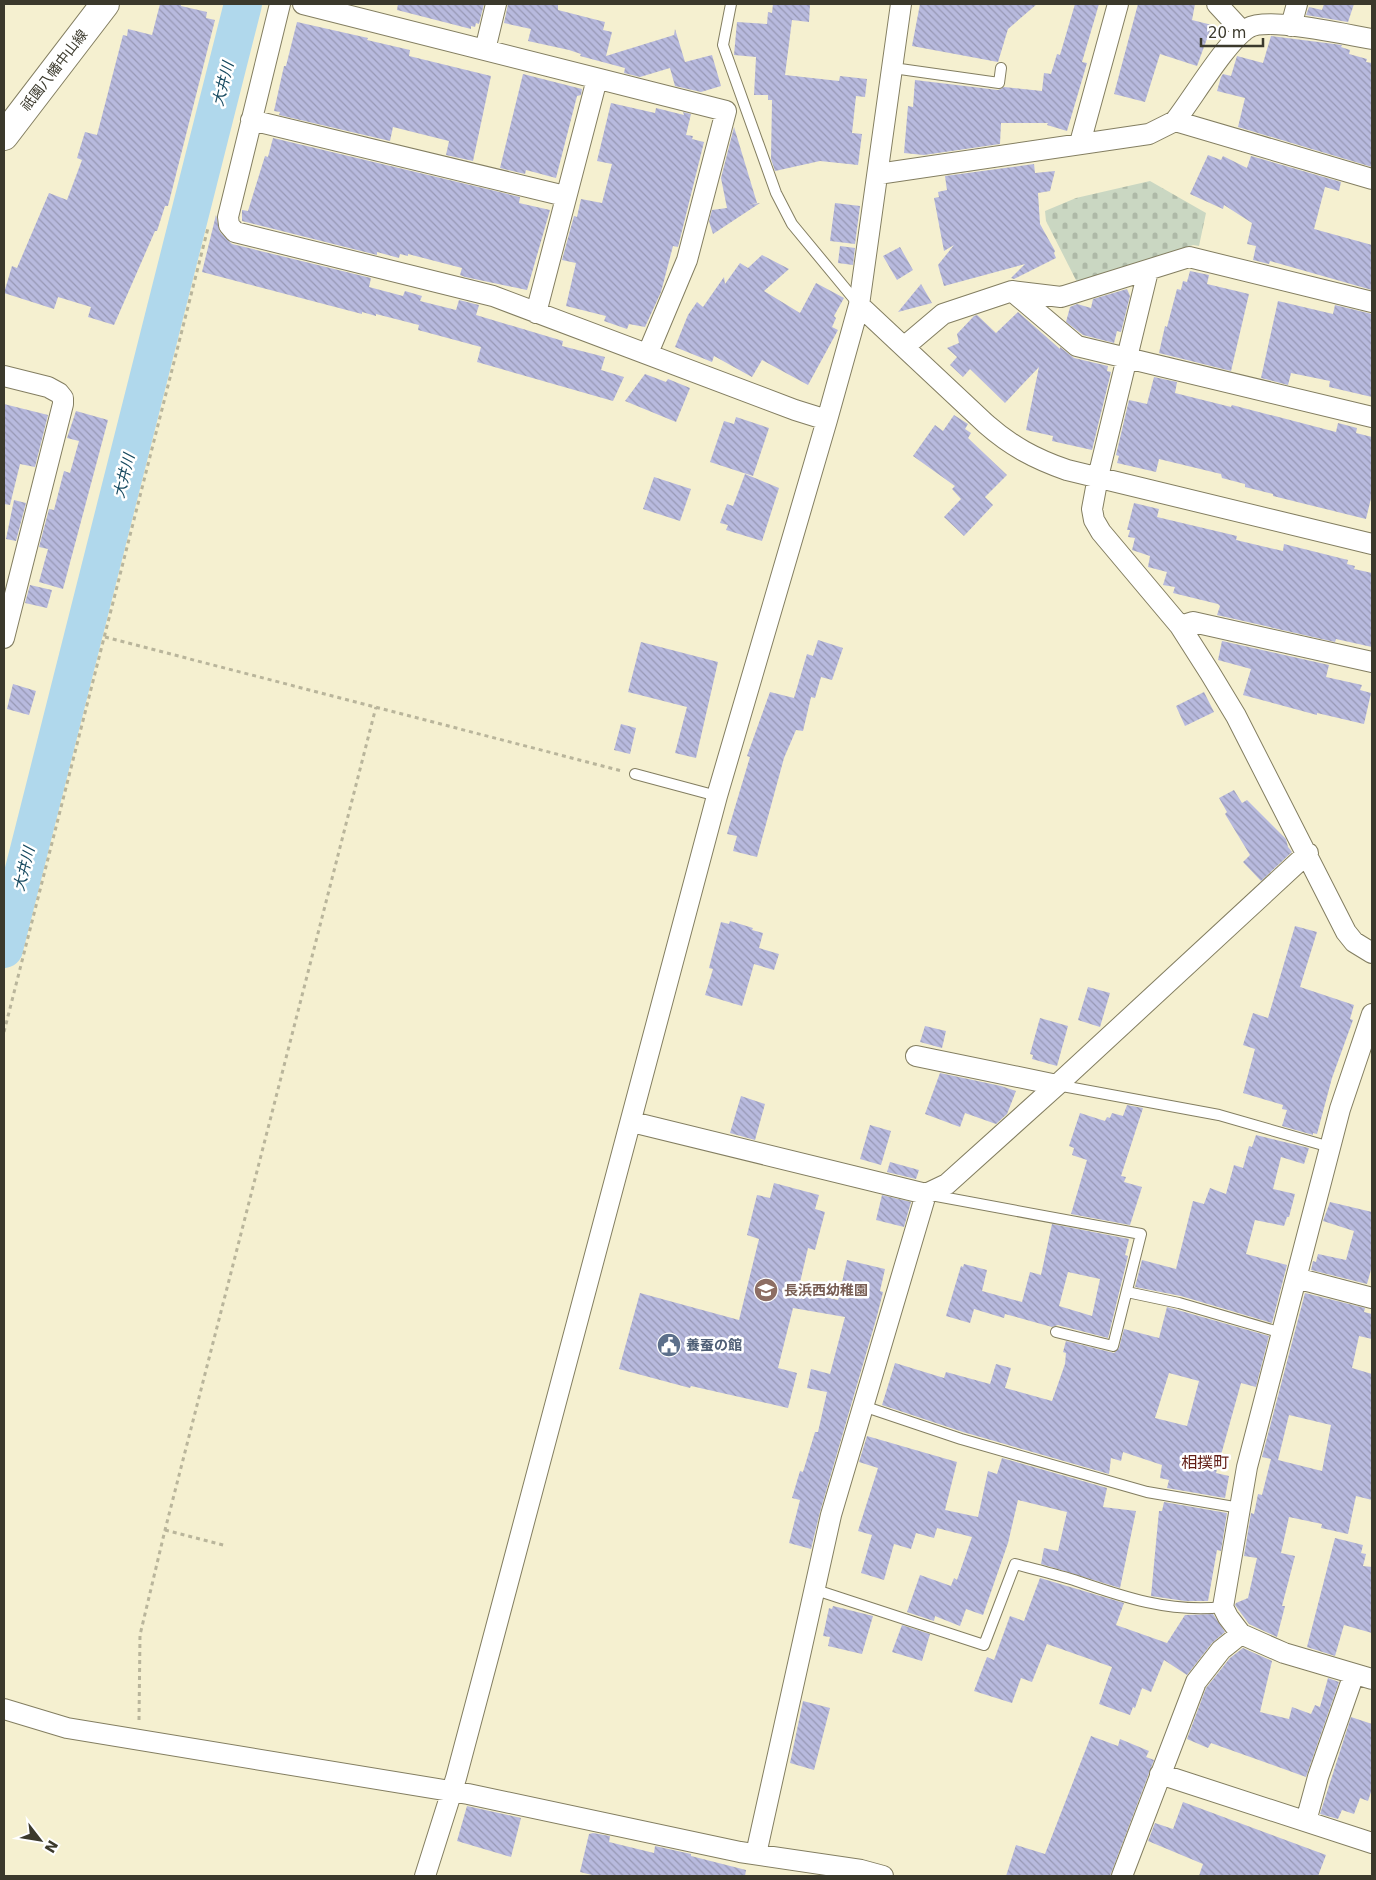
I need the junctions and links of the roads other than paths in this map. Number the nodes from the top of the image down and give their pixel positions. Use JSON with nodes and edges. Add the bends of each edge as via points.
{"nodes":[{"id":1,"x":105,"y":4,"type":"edge"},
{"id":2,"x":280,"y":4,"type":"edge"},
{"id":3,"x":303,"y":4,"type":"edge"},
{"id":4,"x":496,"y":4,"type":"edge"},
{"id":5,"x":730,"y":4,"type":"edge"},
{"id":6,"x":901,"y":4,"type":"edge"},
{"id":7,"x":1118,"y":4,"type":"edge"},
{"id":8,"x":1217,"y":4,"type":"edge"},
{"id":9,"x":1297,"y":4,"type":"edge"},
{"id":10,"x":1291,"y":26,"type":"junction"},
{"id":11,"x":1243,"y":32,"type":"junction"},
{"id":12,"x":1372,"y":39,"type":"edge"},
{"id":13,"x":485,"y":50,"type":"junction"},
{"id":14,"x":892,"y":68,"type":"junction"},
{"id":15,"x":1002,"y":68,"type":"dead end"},
{"id":16,"x":597,"y":79,"type":"junction"},
{"id":17,"x":735,"y":107,"type":"junction"},
{"id":18,"x":251,"y":120,"type":"junction"},
{"id":19,"x":1175,"y":121,"type":"junction"},
{"id":20,"x":4,"y":136,"type":"edge"},
{"id":21,"x":1080,"y":143,"type":"junction"},
{"id":22,"x":878,"y":174,"type":"junction"},
{"id":23,"x":1372,"y":179,"type":"edge"},
{"id":24,"x":565,"y":196,"type":"junction"},
{"id":25,"x":1148,"y":271,"type":"junction"},
{"id":26,"x":1012,"y":292,"type":"junction"},
{"id":27,"x":1372,"y":302,"type":"edge"},
{"id":28,"x":858,"y":305,"type":"junction"},
{"id":29,"x":536,"y":312,"type":"junction"},
{"id":30,"x":904,"y":347,"type":"junction"},
{"id":31,"x":648,"y":353,"type":"junction"},
{"id":32,"x":1127,"y":358,"type":"junction"},
{"id":33,"x":4,"y":376,"type":"edge"},
{"id":34,"x":1372,"y":417,"type":"edge"},
{"id":35,"x":827,"y":420,"type":"junction"},
{"id":36,"x":1098,"y":477,"type":"junction"},
{"id":37,"x":1372,"y":544,"type":"edge"},
{"id":38,"x":1180,"y":626,"type":"junction"},
{"id":39,"x":4,"y":638,"type":"edge"},
{"id":40,"x":1372,"y":662,"type":"edge"},
{"id":41,"x":635,"y":774,"type":"road end"},
{"id":42,"x":717,"y":796,"type":"junction"},
{"id":43,"x":1308,"y":853,"type":"junction"},
{"id":44,"x":1372,"y":953,"type":"edge"},
{"id":45,"x":1372,"y":1014,"type":"edge"},
{"id":46,"x":916,"y":1056,"type":"dead end"},
{"id":47,"x":1058,"y":1085,"type":"junction"},
{"id":48,"x":632,"y":1122,"type":"junction"},
{"id":49,"x":1330,"y":1147,"type":"junction"},
{"id":50,"x":926,"y":1194,"type":"junction"},
{"id":51,"x":1296,"y":1278,"type":"junction"},
{"id":52,"x":1127,"y":1292,"type":"junction"},
{"id":53,"x":1372,"y":1298,"type":"edge"},
{"id":54,"x":1056,"y":1332,"type":"dead end"},
{"id":55,"x":1282,"y":1333,"type":"junction"},
{"id":56,"x":863,"y":1406,"type":"junction"},
{"id":57,"x":1240,"y":1508,"type":"junction"},
{"id":58,"x":813,"y":1589,"type":"junction"},
{"id":59,"x":1223,"y":1607,"type":"junction"},
{"id":60,"x":1241,"y":1634,"type":"junction"},
{"id":61,"x":1363,"y":1676,"type":"edge"},
{"id":62,"x":4,"y":1710,"type":"edge"},
{"id":63,"x":1160,"y":1774,"type":"junction"},
{"id":64,"x":452,"y":1791,"type":"junction"},
{"id":65,"x":1306,"y":1821,"type":"junction"},
{"id":66,"x":1372,"y":1843,"type":"edge"},
{"id":67,"x":756,"y":1854,"type":"junction"},
{"id":68,"x":424,"y":1876,"type":"edge"},
{"id":69,"x":883,"y":1876,"type":"edge"},
{"id":70,"x":1122,"y":1876,"type":"edge"}],
"edges":[{"from":1,"to":20,"type":"main road","name":"祇園八幡中山線"},
{"from":2,"to":18,"type":"street"},
{"from":3,"to":13,"type":"street"},
{"from":4,"to":13,"type":"street"},
{"from":5,"to":17,"type":"lane","via":[[723,45]]},
{"from":6,"to":14,"type":"street"},
{"from":7,"to":21,"type":"street"},
{"from":8,"to":11,"type":"street"},
{"from":9,"to":10,"type":"street"},
{"from":10,"to":11,"type":"street","via":[[1260,24]]},
{"from":10,"to":12,"type":"street"},
{"from":11,"to":19,"type":"street"},
{"from":13,"to":16,"type":"street"},
{"from":14,"to":15,"type":"lane","via":[[1000,83]]},
{"from":14,"to":22,"type":"street"},
{"from":16,"to":17,"type":"street"},
{"from":16,"to":24,"type":"street"},
{"from":17,"to":28,"type":"lane","via":[[792,224]]},
{"from":17,"to":31,"type":"street","via":[[687,260]]},
{"from":18,"to":24,"type":"street"},
{"from":18,"to":29,"type":"street","via":[[228,217],[235,232],[493,296]]},
{"from":19,"to":21,"type":"street","via":[[1149,134]]},
{"from":19,"to":23,"type":"street"},
{"from":21,"to":22,"type":"street"},
{"from":22,"to":28,"type":"street"},
{"from":24,"to":29,"type":"street"},
{"from":25,"to":26,"type":"street","via":[[1061,297]]},
{"from":25,"to":27,"type":"street","via":[[1189,257]]},
{"from":25,"to":32,"type":"street"},
{"from":26,"to":30,"type":"street","via":[[943,314]]},
{"from":26,"to":32,"type":"street","via":[[1078,346]]},
{"from":28,"to":30,"type":"street"},
{"from":28,"to":35,"type":"street"},
{"from":29,"to":31,"type":"street"},
{"from":30,"to":36,"type":"street","via":[[1008,443],[1041,461]]},
{"from":31,"to":35,"type":"street"},
{"from":32,"to":34,"type":"street"},
{"from":32,"to":36,"type":"street"},
{"from":33,"to":39,"type":"street","via":[[54,389],[63,398]]},
{"from":35,"to":42,"type":"street"},
{"from":36,"to":37,"type":"street"},
{"from":36,"to":38,"type":"street","via":[[1092,509],[1098,526]]},
{"from":38,"to":40,"type":"street","via":[[1193,622]]},
{"from":38,"to":43,"type":"street","via":[[1236,716]]},
{"from":41,"to":42,"type":"lane"},
{"from":42,"to":48,"type":"street"},
{"from":43,"to":44,"type":"street","via":[[1346,932],[1354,942]]},
{"from":43,"to":47,"type":"street"},
{"from":45,"to":49,"type":"street"},
{"from":46,"to":47,"type":"street"},
{"from":47,"to":49,"type":"lane","via":[[1219,1115]]},
{"from":47,"to":50,"type":"street","via":[[947,1184]]},
{"from":48,"to":50,"type":"street"},
{"from":48,"to":64,"type":"street"},
{"from":49,"to":51,"type":"street"},
{"from":50,"to":52,"type":"lane","via":[[1141,1234]]},
{"from":50,"to":56,"type":"street"},
{"from":51,"to":53,"type":"street"},
{"from":51,"to":55,"type":"street"},
{"from":52,"to":54,"type":"lane","via":[[1113,1346]]},
{"from":52,"to":55,"type":"lane","via":[[1179,1303]]},
{"from":55,"to":57,"type":"street"},
{"from":56,"to":57,"type":"lane","via":[[1147,1492]]},
{"from":56,"to":58,"type":"street"},
{"from":57,"to":59,"type":"street"},
{"from":58,"to":59,"type":"lane","via":[[984,1645],[1015,1564],[1126,1599],[1161,1605]]},
{"from":58,"to":67,"type":"street"},
{"from":59,"to":60,"type":"street"},
{"from":60,"to":61,"type":"street","via":[[1284,1653]]},
{"from":60,"to":63,"type":"street","via":[[1221,1650],[1196,1682]]},
{"from":61,"to":65,"type":"street","via":[[1318,1777]]},
{"from":62,"to":64,"type":"street","via":[[67,1728]]},
{"from":63,"to":65,"type":"street"},
{"from":63,"to":70,"type":"street"},
{"from":64,"to":67,"type":"street"},
{"from":64,"to":68,"type":"street"},
{"from":65,"to":66,"type":"street"},
{"from":67,"to":69,"type":"street"}]}
